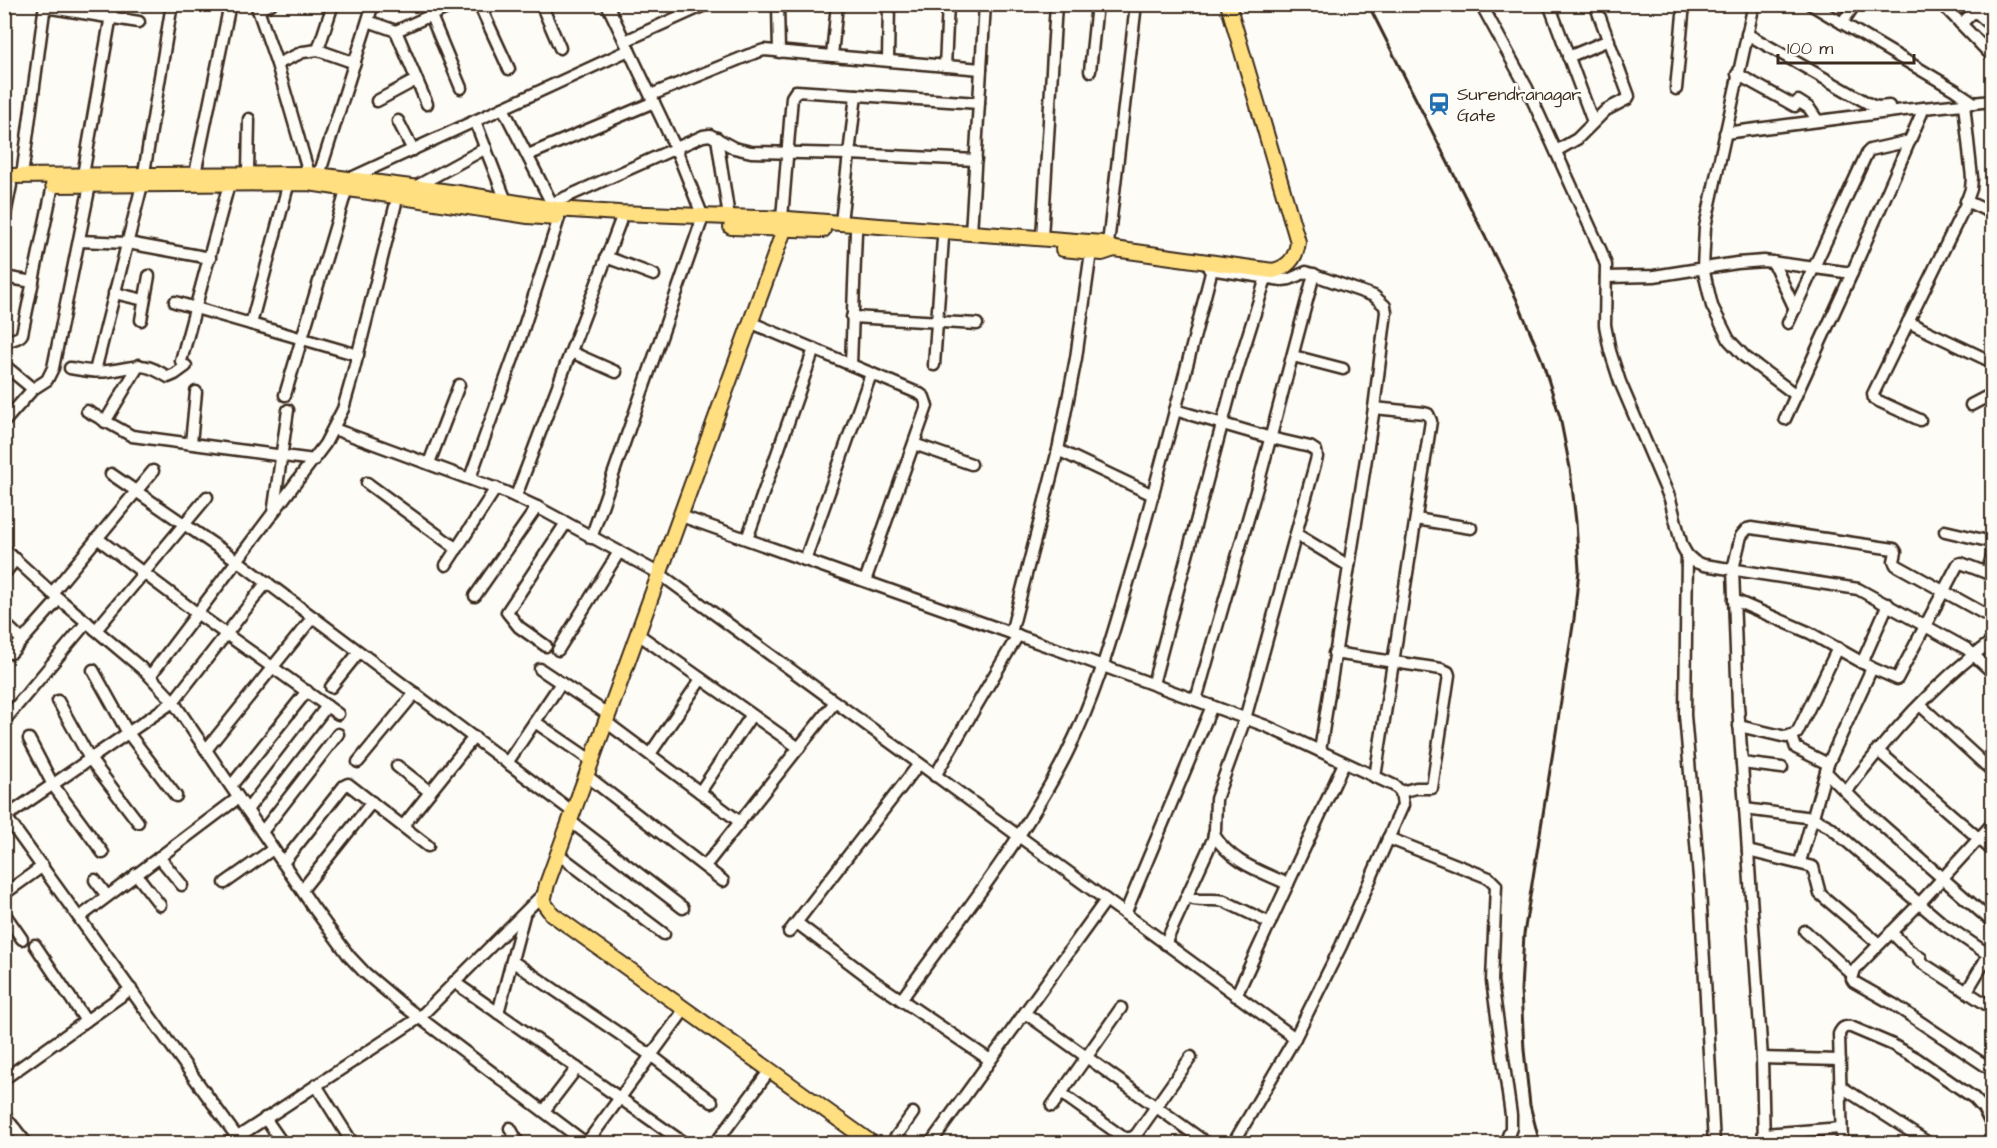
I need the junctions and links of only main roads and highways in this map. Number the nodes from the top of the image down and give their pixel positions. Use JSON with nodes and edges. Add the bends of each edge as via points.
{"nodes":[{"id":1,"x":1228,"y":4,"type":"edge"},
{"id":2,"x":312,"y":177,"type":"junction"},
{"id":3,"x":88,"y":179,"type":"junction"},
{"id":4,"x":142,"y":180,"type":"junction"},
{"id":5,"x":10,"y":181,"type":"edge"},
{"id":6,"x":349,"y":183,"type":"junction"},
{"id":7,"x":702,"y":221,"type":"junction"},
{"id":8,"x":785,"y":222,"type":"junction"},
{"id":9,"x":1110,"y":248,"type":"junction"},
{"id":10,"x":873,"y":1143,"type":"edge"}],
"edges":[{"from":1,"to":9,"type":"main road","via":[[1298,242],[1296,254],[1291,263],[1269,274]]},
{"from":2,"to":4,"type":"main road","via":[[248,173]]},
{"from":2,"to":4,"type":"main road","via":[[289,182],[229,184]]},
{"from":2,"to":6,"type":"main road"},
{"from":3,"to":4,"type":"main road"},
{"from":3,"to":5,"type":"main road"},
{"from":3,"to":5,"type":"main road","via":[[53,185]]},
{"from":6,"to":7,"type":"main road","via":[[415,187],[548,206]]},
{"from":6,"to":7,"type":"main road","via":[[528,216],[620,222]]},
{"from":7,"to":8,"type":"main road"},
{"from":7,"to":8,"type":"main road","via":[[729,217]]},
{"from":8,"to":9,"type":"main road","via":[[841,222],[971,232]]},
{"from":8,"to":9,"type":"main road","via":[[856,232],[1091,252]]},
{"from":8,"to":10,"type":"main road","via":[[543,902],[552,914]]}]}
